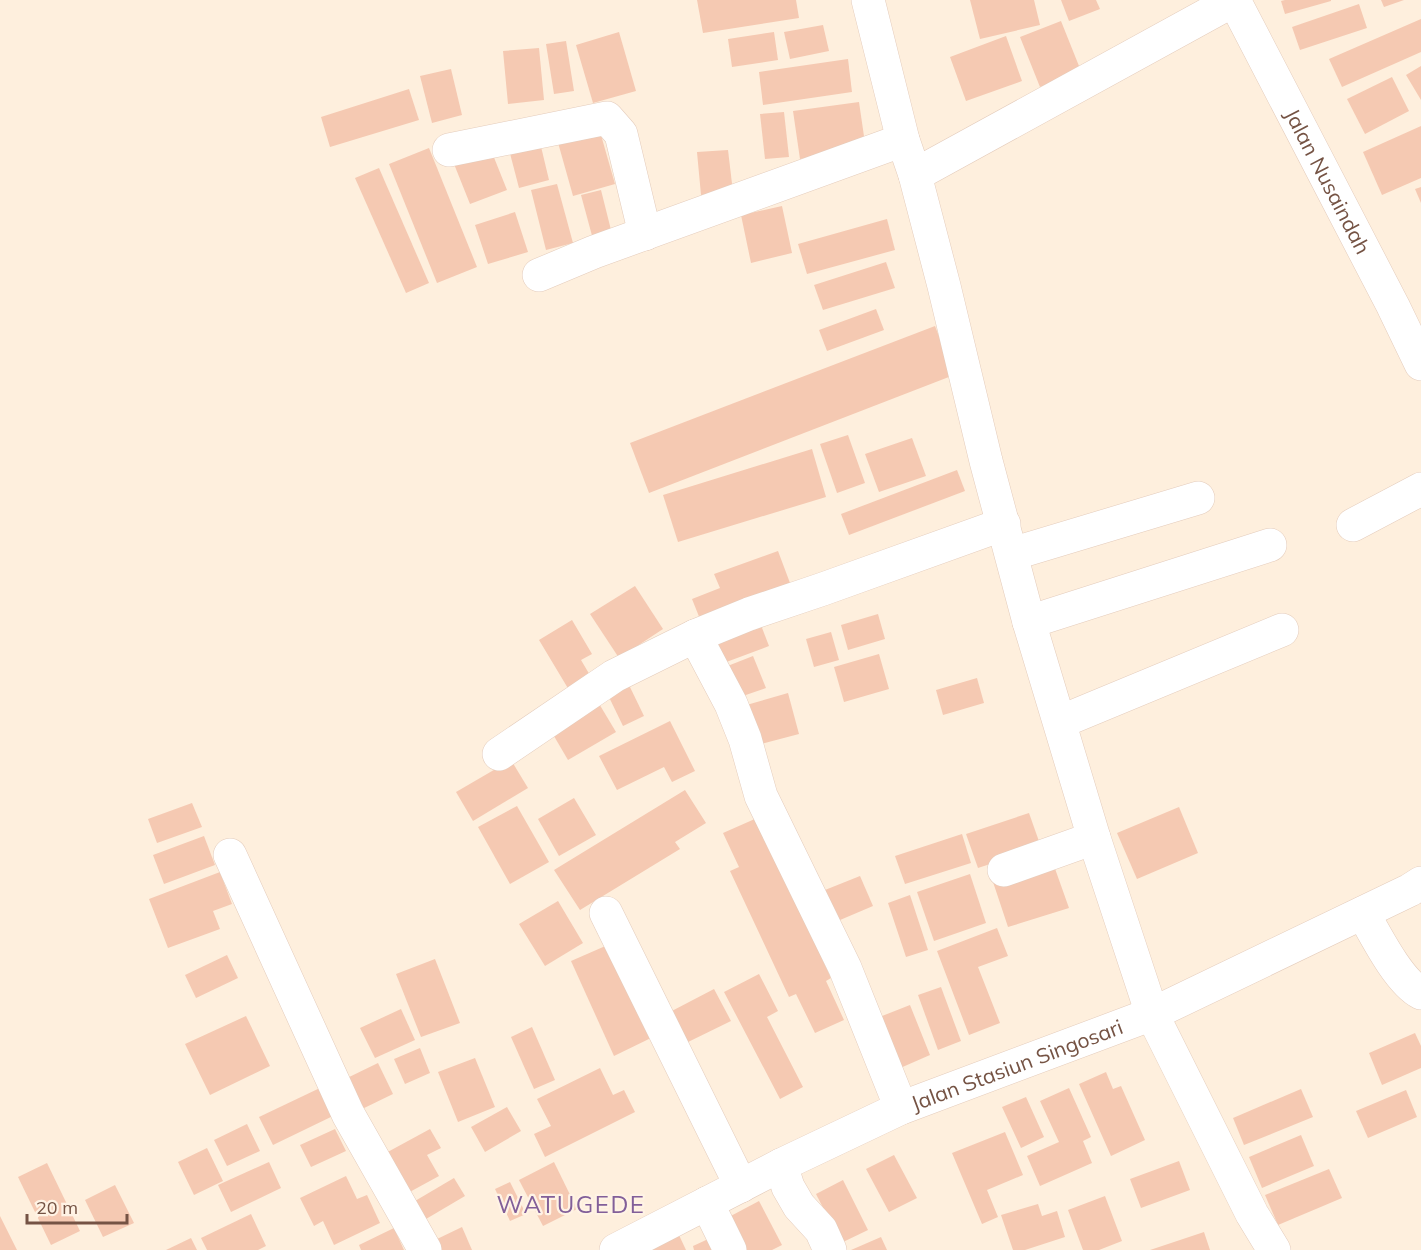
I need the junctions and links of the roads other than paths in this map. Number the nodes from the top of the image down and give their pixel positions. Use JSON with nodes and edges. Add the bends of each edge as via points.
{"nodes":[{"id":1,"x":868,"y":0,"type":"edge"},
{"id":2,"x":1234,"y":0,"type":"edge"},
{"id":3,"x":903,"y":140,"type":"junction"},
{"id":4,"x":449,"y":150,"type":"dead end"},
{"id":5,"x":915,"y":175,"type":"junction"},
{"id":6,"x":645,"y":234,"type":"junction"},
{"id":7,"x":539,"y":275,"type":"dead end"},
{"id":8,"x":1421,"y":364,"type":"edge"},
{"id":9,"x":1421,"y":489,"type":"edge"},
{"id":10,"x":1198,"y":498,"type":"dead end"},
{"id":11,"x":1353,"y":525,"type":"dead end"},
{"id":12,"x":1008,"y":538,"type":"junction"},
{"id":13,"x":1270,"y":545,"type":"dead end"},
{"id":14,"x":1029,"y":622,"type":"junction"},
{"id":15,"x":1282,"y":630,"type":"dead end"},
{"id":16,"x":695,"y":636,"type":"junction"},
{"id":17,"x":1060,"y":722,"type":"junction"},
{"id":18,"x":499,"y":754,"type":"dead end"},
{"id":19,"x":1094,"y":838,"type":"junction"},
{"id":20,"x":230,"y":855,"type":"dead end"},
{"id":21,"x":1004,"y":870,"type":"dead end"},
{"id":22,"x":1421,"y":883,"type":"edge"},
{"id":23,"x":606,"y":913,"type":"dead end"},
{"id":24,"x":1363,"y":913,"type":"junction"},
{"id":25,"x":1421,"y":993,"type":"edge"},
{"id":26,"x":1152,"y":1014,"type":"junction"},
{"id":27,"x":901,"y":1108,"type":"junction"},
{"id":28,"x":781,"y":1165,"type":"junction"},
{"id":29,"x":741,"y":1186,"type":"junction"},
{"id":30,"x":707,"y":1203,"type":"junction"},
{"id":31,"x":425,"y":1250,"type":"edge"},
{"id":32,"x":616,"y":1250,"type":"edge"},
{"id":33,"x":730,"y":1250,"type":"edge"},
{"id":34,"x":830,"y":1250,"type":"edge"},
{"id":35,"x":1274,"y":1250,"type":"edge"}],
"edges":[{"from":1,"to":3,"type":"street"},
{"from":2,"to":5,"type":"street"},
{"from":2,"to":8,"type":"street","name":"Jalan Nusaindah"},
{"from":3,"to":5,"type":"street"},
{"from":3,"to":6,"type":"street"},
{"from":4,"to":6,"type":"street","via":[[608,118],[621,134]]},
{"from":5,"to":12,"type":"street"},
{"from":6,"to":7,"type":"street"},
{"from":9,"to":11,"type":"street"},
{"from":10,"to":12,"type":"street"},
{"from":12,"to":14,"type":"street"},
{"from":12,"to":16,"type":"street","via":[[823,590]]},
{"from":13,"to":14,"type":"street"},
{"from":14,"to":17,"type":"street"},
{"from":15,"to":17,"type":"street"},
{"from":16,"to":18,"type":"street","via":[[614,676]]},
{"from":16,"to":27,"type":"street","via":[[731,704],[761,796],[844,968]]},
{"from":17,"to":19,"type":"street"},
{"from":19,"to":21,"type":"street"},
{"from":19,"to":26,"type":"street"},
{"from":20,"to":31,"type":"street","via":[[348,1114]]},
{"from":22,"to":24,"type":"street","name":"Jalan Stasiun Singosari"},
{"from":23,"to":29,"type":"street"},
{"from":24,"to":25,"type":"street","via":[[1411,988]]},
{"from":24,"to":26,"type":"street","name":"Jalan Stasiun Singosari"},
{"from":26,"to":27,"type":"street","name":"Jalan Stasiun Singosari"},
{"from":26,"to":35,"type":"street","via":[[1252,1214]]},
{"from":27,"to":28,"type":"street","name":"Jalan Stasiun Singosari"},
{"from":28,"to":29,"type":"street","name":"Jalan Stasiun Singosari"},
{"from":28,"to":34,"type":"street","via":[[788,1187],[821,1230]]},
{"from":29,"to":30,"type":"street","name":"Jalan Stasiun Singosari"},
{"from":30,"to":32,"type":"street","name":"Jalan Stasiun Singosari"},
{"from":30,"to":33,"type":"street"}]}
